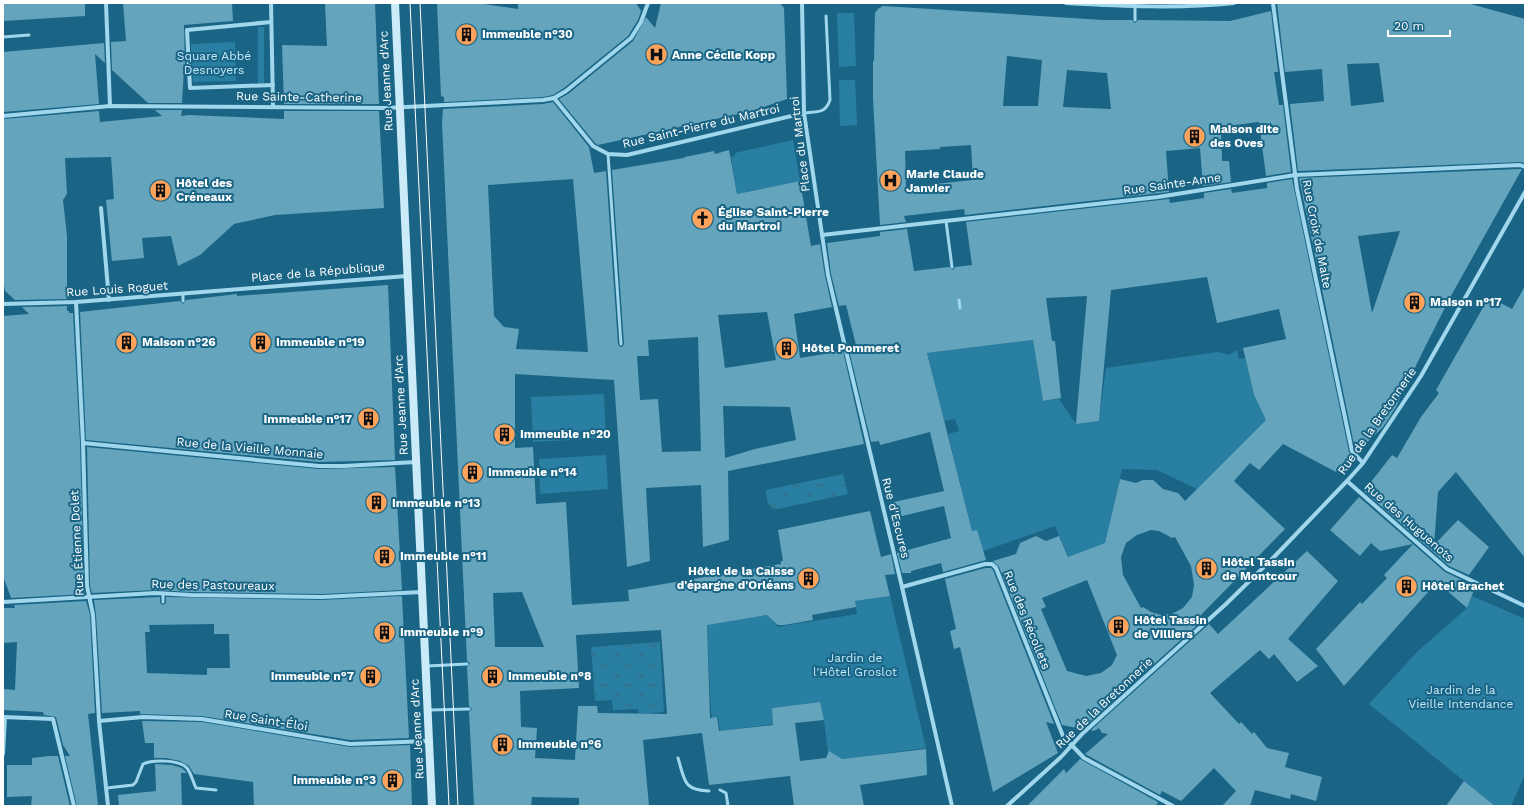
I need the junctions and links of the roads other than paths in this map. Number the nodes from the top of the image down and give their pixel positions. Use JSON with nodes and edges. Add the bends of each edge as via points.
{"nodes":[{"id":1,"x":106,"y":3,"type":"edge"},
{"id":2,"x":271,"y":3,"type":"edge"},
{"id":3,"x":395,"y":3,"type":"edge"},
{"id":4,"x":648,"y":3,"type":"edge"},
{"id":5,"x":802,"y":3,"type":"edge"},
{"id":6,"x":1066,"y":3,"type":"edge"},
{"id":7,"x":1234,"y":3,"type":"edge"},
{"id":8,"x":1273,"y":3,"type":"edge"},
{"id":9,"x":1135,"y":5,"type":"junction"},
{"id":10,"x":826,"y":16,"type":"dead end"},
{"id":11,"x":1135,"y":20,"type":"dead end"},
{"id":12,"x":271,"y":22,"type":"junction"},
{"id":13,"x":30,"y":35,"type":"dead end"},
{"id":14,"x":3,"y":37,"type":"edge"},
{"id":15,"x":273,"y":85,"type":"junction"},
{"id":16,"x":554,"y":98,"type":"junction"},
{"id":17,"x":110,"y":106,"type":"junction"},
{"id":18,"x":273,"y":106,"type":"junction"},
{"id":19,"x":399,"y":108,"type":"junction"},
{"id":20,"x":804,"y":113,"type":"junction"},
{"id":21,"x":3,"y":116,"type":"edge"},
{"id":22,"x":608,"y":154,"type":"junction"},
{"id":23,"x":1525,"y":167,"type":"edge"},
{"id":24,"x":1295,"y":175,"type":"junction"},
{"id":25,"x":1525,"y":192,"type":"edge"},
{"id":26,"x":101,"y":208,"type":"dead end"},
{"id":27,"x":946,"y":221,"type":"junction"},
{"id":28,"x":822,"y":235,"type":"junction"},
{"id":29,"x":952,"y":267,"type":"dead end"},
{"id":30,"x":407,"y":276,"type":"junction"},
{"id":31,"x":231,"y":290,"type":"joint"},
{"id":32,"x":183,"y":294,"type":"junction"},
{"id":33,"x":110,"y":300,"type":"junction"},
{"id":34,"x":183,"y":300,"type":"dead end"},
{"id":35,"x":959,"y":300,"type":"dead end"},
{"id":36,"x":76,"y":302,"type":"junction"},
{"id":37,"x":3,"y":304,"type":"edge"},
{"id":38,"x":960,"y":308,"type":"dead end"},
{"id":39,"x":621,"y":344,"type":"dead end"},
{"id":40,"x":83,"y":443,"type":"junction"},
{"id":41,"x":416,"y":462,"type":"junction"},
{"id":42,"x":1363,"y":463,"type":"junction"},
{"id":43,"x":1347,"y":481,"type":"junction"},
{"id":44,"x":902,"y":587,"type":"junction"},
{"id":45,"x":422,"y":592,"type":"junction"},
{"id":46,"x":163,"y":593,"type":"junction"},
{"id":47,"x":89,"y":596,"type":"junction"},
{"id":48,"x":3,"y":602,"type":"edge"},
{"id":49,"x":163,"y":602,"type":"dead end"},
{"id":50,"x":1525,"y":606,"type":"edge"},
{"id":51,"x":467,"y":664,"type":"dead end"},
{"id":52,"x":426,"y":666,"type":"junction"},
{"id":53,"x":469,"y":709,"type":"dead end"},
{"id":54,"x":428,"y":710,"type":"junction"},
{"id":55,"x":4,"y":717,"type":"edge"},
{"id":56,"x":99,"y":721,"type":"junction"},
{"id":57,"x":429,"y":742,"type":"junction"},
{"id":58,"x":1071,"y":746,"type":"junction"},
{"id":59,"x":3,"y":754,"type":"edge"},
{"id":60,"x":678,"y":758,"type":"dead end"},
{"id":61,"x":107,"y":788,"type":"junction"},
{"id":62,"x":216,"y":790,"type":"dead end"},
{"id":63,"x":720,"y":790,"type":"dead end"},
{"id":64,"x":709,"y":791,"type":"dead end"},
{"id":65,"x":74,"y":806,"type":"edge"},
{"id":66,"x":108,"y":806,"type":"edge"},
{"id":67,"x":432,"y":806,"type":"edge"},
{"id":68,"x":728,"y":806,"type":"edge"},
{"id":69,"x":952,"y":806,"type":"edge"},
{"id":70,"x":1007,"y":806,"type":"edge"},
{"id":71,"x":1173,"y":806,"type":"edge"}],
"edges":[{"from":1,"to":17,"type":"street"},
{"from":2,"to":12,"type":"street"},
{"from":3,"to":19,"type":"street","name":"Rue Jeanne d'Arc"},
{"from":4,"to":16,"type":"street","name":"Rue Sainte-Catherine","via":[[641,22],[631,38]]},
{"from":5,"to":20,"type":"street","name":"Place du Martroi"},
{"from":6,"to":9,"type":"street"},
{"from":7,"to":9,"type":"street","via":[[1209,6]]},
{"from":8,"to":24,"type":"street","name":"Rue Croix de Malte"},
{"from":9,"to":11,"type":"lane"},
{"from":10,"to":20,"type":"lane","via":[[830,100],[823,111]]},
{"from":12,"to":15,"type":"street"},
{"from":12,"to":15,"type":"street","via":[[187,30],[190,88]]},
{"from":13,"to":14,"type":"lane"},
{"from":15,"to":18,"type":"street"},
{"from":16,"to":19,"type":"street","name":"Rue Sainte-Catherine"},
{"from":16,"to":22,"type":"street","name":"Rue Saint-Pierre du Martroi","via":[[593,146]]},
{"from":17,"to":18,"type":"street","name":"Rue Sainte-Catherine"},
{"from":17,"to":21,"type":"street","name":"Rue Sainte-Catherine"},
{"from":18,"to":19,"type":"street","name":"Rue Sainte-Catherine"},
{"from":19,"to":30,"type":"street","name":"Rue Jeanne d'Arc"},
{"from":20,"to":22,"type":"street","name":"Rue Saint-Pierre du Martroi","via":[[627,155]]},
{"from":20,"to":28,"type":"street","name":"Place du Martroi"},
{"from":22,"to":39,"type":"lane"},
{"from":23,"to":24,"type":"street","name":"Rue Sainte-Anne","via":[[1520,165]]},
{"from":24,"to":27,"type":"street","name":"Rue Sainte-Anne","via":[[1158,197]]},
{"from":24,"to":42,"type":"street","name":"Rue Croix de Malte","via":[[1352,452]]},
{"from":25,"to":42,"type":"street","name":"Rue de la Bretonnerie","via":[[1421,376]]},
{"from":26,"to":33,"type":"street"},
{"from":27,"to":28,"type":"street","name":"Rue Sainte-Anne"},
{"from":27,"to":29,"type":"lane"},
{"from":28,"to":44,"type":"street","name":"Rue d'Escures","via":[[828,276]]},
{"from":30,"to":31,"type":"street","name":"Place de la République"},
{"from":30,"to":41,"type":"street","name":"Rue Jeanne d'Arc"},
{"from":31,"to":32,"type":"street","name":"Rue Louis Roguet"},
{"from":32,"to":33,"type":"street","name":"Rue Louis Roguet"},
{"from":32,"to":34,"type":"lane"},
{"from":33,"to":36,"type":"street","name":"Rue Louis Roguet"},
{"from":35,"to":38,"type":"lane"},
{"from":36,"to":37,"type":"street","name":"Rue Louis Roguet"},
{"from":36,"to":40,"type":"street","name":"Rue Étienne Dolet"},
{"from":40,"to":41,"type":"street","name":"Rue de la Vieille Monnaie","via":[[319,466]]},
{"from":40,"to":47,"type":"street","name":"Rue Étienne Dolet"},
{"from":41,"to":45,"type":"street","name":"Rue Jeanne d'Arc"},
{"from":42,"to":43,"type":"street","name":"Rue de la Bretonnerie"},
{"from":43,"to":50,"type":"street","name":"Rue des Huguenots","via":[[1447,569]]},
{"from":43,"to":58,"type":"street","name":"Rue de la Bretonnerie","via":[[1264,568]]},
{"from":44,"to":58,"type":"street","name":"Rue des Récollets","via":[[992,564],[996,568],[1062,736]]},
{"from":44,"to":69,"type":"street","name":"Rue d'Escures"},
{"from":45,"to":46,"type":"street","name":"Rue des Pastoureaux","via":[[322,597]]},
{"from":45,"to":52,"type":"street","name":"Rue Jeanne d'Arc"},
{"from":46,"to":47,"type":"street","name":"Rue des Pastoureaux"},
{"from":46,"to":49,"type":"lane"},
{"from":47,"to":48,"type":"street","name":"Rue des Pastoureaux"},
{"from":47,"to":56,"type":"street","name":"Rue Étienne Dolet","via":[[93,615]]},
{"from":51,"to":52,"type":"lane"},
{"from":52,"to":54,"type":"street","name":"Rue Jeanne d'Arc"},
{"from":53,"to":54,"type":"lane"},
{"from":54,"to":57,"type":"street","name":"Rue Jeanne d'Arc"},
{"from":55,"to":59,"type":"street"},
{"from":55,"to":65,"type":"street","via":[[53,719]]},
{"from":56,"to":57,"type":"street","name":"Rue Saint-Éloi","via":[[143,717],[202,719],[350,744]]},
{"from":56,"to":61,"type":"street","name":"Rue Étienne Dolet"},
{"from":57,"to":67,"type":"street","name":"Rue Jeanne d'Arc"},
{"from":58,"to":70,"type":"street","name":"Rue de la Bretonnerie"},
{"from":58,"to":71,"type":"street","via":[[1084,758]]},
{"from":60,"to":64,"type":"lane","via":[[688,785],[697,791]]},
{"from":61,"to":62,"type":"lane","via":[[133,785],[144,764],[166,761],[184,765],[196,788]]},
{"from":61,"to":66,"type":"street","name":"Rue Étienne Dolet"},
{"from":63,"to":68,"type":"lane","via":[[726,793]]}]}
